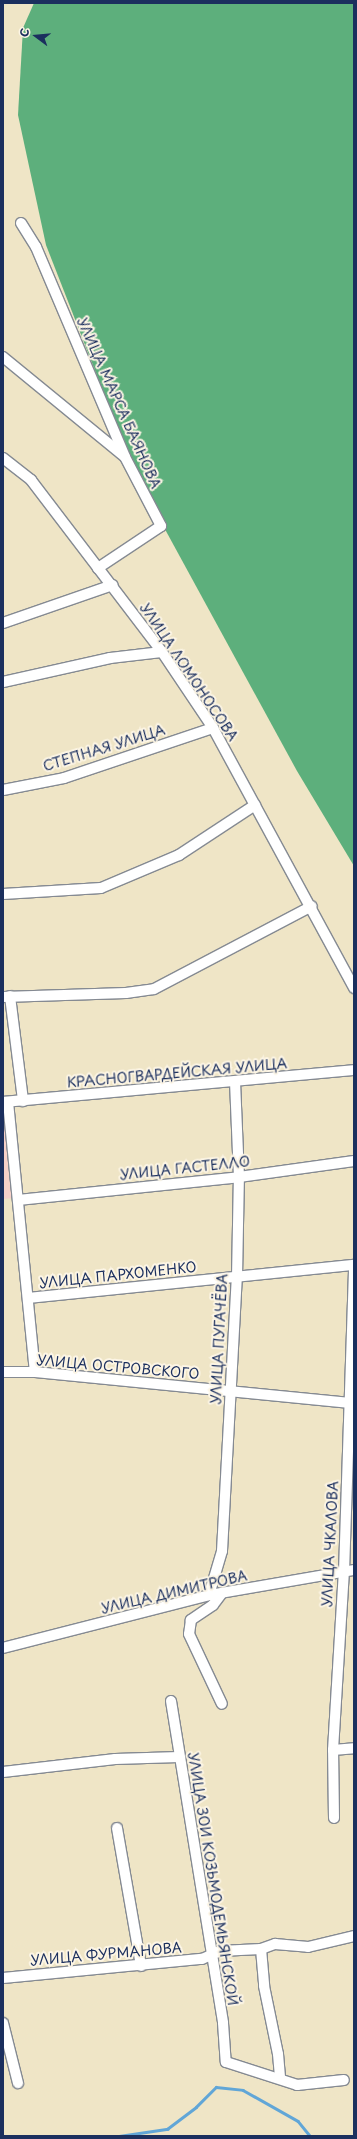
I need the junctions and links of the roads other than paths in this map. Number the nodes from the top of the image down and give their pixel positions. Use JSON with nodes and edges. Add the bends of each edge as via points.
{"nodes":[{"id":1,"x":21,"y":223,"type":"dead end"},
{"id":2,"x":3,"y":357,"type":"edge"},
{"id":3,"x":126,"y":457,"type":"junction"},
{"id":4,"x":3,"y":458,"type":"edge"},
{"id":5,"x":98,"y":568,"type":"junction"},
{"id":6,"x":112,"y":585,"type":"junction"},
{"id":7,"x":3,"y":623,"type":"edge"},
{"id":8,"x":162,"y":652,"type":"junction"},
{"id":9,"x":3,"y":682,"type":"edge"},
{"id":10,"x":213,"y":728,"type":"junction"},
{"id":11,"x":3,"y":790,"type":"edge"},
{"id":12,"x":254,"y":805,"type":"junction"},
{"id":13,"x":3,"y":894,"type":"edge"},
{"id":14,"x":312,"y":906,"type":"junction"},
{"id":15,"x":354,"y":988,"type":"edge"},
{"id":16,"x":7,"y":997,"type":"edge"},
{"id":17,"x":354,"y":1070,"type":"edge"},
{"id":18,"x":235,"y":1082,"type":"junction"},
{"id":19,"x":23,"y":1101,"type":"junction"},
{"id":20,"x":6,"y":1102,"type":"edge"},
{"id":21,"x":354,"y":1161,"type":"edge"},
{"id":22,"x":239,"y":1177,"type":"junction"},
{"id":23,"x":18,"y":1200,"type":"junction"},
{"id":24,"x":354,"y":1265,"type":"edge"},
{"id":25,"x":354,"y":1270,"type":"edge"},
{"id":26,"x":237,"y":1277,"type":"junction"},
{"id":27,"x":28,"y":1298,"type":"junction"},
{"id":28,"x":3,"y":1372,"type":"edge"},
{"id":29,"x":35,"y":1372,"type":"junction"},
{"id":30,"x":230,"y":1392,"type":"junction"},
{"id":31,"x":350,"y":1403,"type":"junction"},
{"id":32,"x":349,"y":1571,"type":"edge"},
{"id":33,"x":222,"y":1593,"type":"junction"},
{"id":34,"x":209,"y":1595,"type":"junction"},
{"id":35,"x":3,"y":1648,"type":"edge"},
{"id":36,"x":171,"y":1701,"type":"dead end"},
{"id":37,"x":222,"y":1704,"type":"dead end"},
{"id":38,"x":354,"y":1748,"type":"edge"},
{"id":39,"x":333,"y":1750,"type":"junction"},
{"id":40,"x":178,"y":1757,"type":"junction"},
{"id":41,"x":3,"y":1772,"type":"edge"},
{"id":42,"x":334,"y":1818,"type":"dead end"},
{"id":43,"x":117,"y":1828,"type":"dead end"},
{"id":44,"x":354,"y":1936,"type":"edge"},
{"id":45,"x":261,"y":1949,"type":"junction"},
{"id":46,"x":210,"y":1954,"type":"junction"},
{"id":47,"x":140,"y":1966,"type":"junction"},
{"id":48,"x":3,"y":1978,"type":"edge"},
{"id":49,"x":3,"y":2023,"type":"edge"},
{"id":50,"x":280,"y":2078,"type":"junction"},
{"id":51,"x":344,"y":2080,"type":"dead end"},
{"id":52,"x":18,"y":2083,"type":"dead end"}],
"edges":[{"from":1,"to":3,"type":"street","name":"УЛИЦА МАРСА БАЯНОВА","via":[[36,247]]},
{"from":2,"to":3,"type":"street"},
{"from":3,"to":5,"type":"street","name":"УЛИЦА МАРСА БАЯНОВА","via":[[161,526]]},
{"from":4,"to":5,"type":"street","name":"УЛИЦА ЛОМОНОСОВА","via":[[31,480]]},
{"from":5,"to":6,"type":"street","name":"УЛИЦА ЛОМОНОСОВА"},
{"from":6,"to":7,"type":"street"},
{"from":6,"to":8,"type":"street","name":"УЛИЦА ЛОМОНОСОВА"},
{"from":8,"to":9,"type":"street","via":[[110,658]]},
{"from":8,"to":10,"type":"street","name":"УЛИЦА ЛОМОНОСОВА"},
{"from":10,"to":11,"type":"street","name":"СТЕПНАЯ УЛИЦА","via":[[64,778]]},
{"from":10,"to":12,"type":"street","name":"УЛИЦА ЛОМОНОСОВА"},
{"from":12,"to":13,"type":"street","via":[[179,855],[101,888]]},
{"from":12,"to":14,"type":"street","name":"УЛИЦА ЛОМОНОСОВА"},
{"from":14,"to":15,"type":"street","name":"УЛИЦА ЛОМОНОСОВА"},
{"from":14,"to":16,"type":"street","via":[[154,989]]},
{"from":16,"to":19,"type":"street"},
{"from":17,"to":18,"type":"street","name":"КРАСНОГВАРДЕЙСКАЯ УЛИЦА"},
{"from":18,"to":19,"type":"street","name":"КРАСНОГВАРДЕЙСКАЯ УЛИЦА"},
{"from":18,"to":22,"type":"street","name":"УЛИЦА ПУГАЧЁВА"},
{"from":19,"to":20,"type":"street","name":"КРАСНОГВАРДЕЙСКАЯ УЛИЦА"},
{"from":20,"to":23,"type":"street"},
{"from":21,"to":22,"type":"street","name":"УЛИЦА ГАСТЕЛЛО"},
{"from":22,"to":23,"type":"street","name":"УЛИЦА ГАСТЕЛЛО"},
{"from":22,"to":26,"type":"street","name":"УЛИЦА ПУГАЧЁВА"},
{"from":23,"to":27,"type":"street"},
{"from":24,"to":26,"type":"street","name":"УЛИЦА ПАРХОМЕНКО"},
{"from":25,"to":31,"type":"street","name":"УЛИЦА ЧКАЛОВА"},
{"from":26,"to":27,"type":"street","name":"УЛИЦА ПАРХОМЕНКО"},
{"from":26,"to":30,"type":"street","name":"УЛИЦА ПУГАЧЁВА"},
{"from":27,"to":29,"type":"street"},
{"from":28,"to":29,"type":"street","name":"УЛИЦА ОСТРОВСКОГО"},
{"from":29,"to":30,"type":"street","name":"УЛИЦА ОСТРОВСКОГО"},
{"from":30,"to":31,"type":"street","name":"УЛИЦА ОСТРОВСКОГО"},
{"from":30,"to":34,"type":"street","name":"УЛИЦА ПУГАЧЁВА","via":[[222,1551]]},
{"from":31,"to":32,"type":"street","name":"УЛИЦА ЧКАЛОВА"},
{"from":32,"to":33,"type":"street","name":"УЛИЦА ДИМИТРОВА"},
{"from":32,"to":39,"type":"street","name":"УЛИЦА ЧКАЛОВА"},
{"from":33,"to":34,"type":"street","name":"УЛИЦА ДИМИТРОВА"},
{"from":33,"to":37,"type":"street","via":[[213,1605],[191,1620],[189,1634]]},
{"from":34,"to":35,"type":"street","name":"УЛИЦА ДИМИТРОВА"},
{"from":36,"to":40,"type":"street","name":"УЛИЦА ЗОИ КОЗЬМОДЕМЬЯНСКОЙ"},
{"from":38,"to":39,"type":"street"},
{"from":39,"to":42,"type":"street","name":"УЛИЦА ЧКАЛОВА"},
{"from":40,"to":41,"type":"street","via":[[115,1758]]},
{"from":40,"to":46,"type":"street","name":"УЛИЦА ЗОИ КОЗЬМОДЕМЬЯНСКОЙ"},
{"from":43,"to":47,"type":"street"},
{"from":44,"to":45,"type":"street","name":"УЛИЦА ФУРМАНОВА","via":[[308,1947],[275,1944]]},
{"from":45,"to":46,"type":"street","name":"УЛИЦА ФУРМАНОВА"},
{"from":45,"to":50,"type":"street","via":[[264,1986],[278,2054]]},
{"from":46,"to":47,"type":"street","name":"УЛИЦА ФУРМАНОВА","via":[[202,1959]]},
{"from":46,"to":50,"type":"street","name":"УЛИЦА ЗОИ КОЗЬМОДЕМЬЯНСКОЙ","via":[[223,2023],[226,2062]]},
{"from":47,"to":48,"type":"street","name":"УЛИЦА ФУРМАНОВА"},
{"from":49,"to":52,"type":"street"},
{"from":50,"to":51,"type":"street","via":[[297,2085]]}]}
